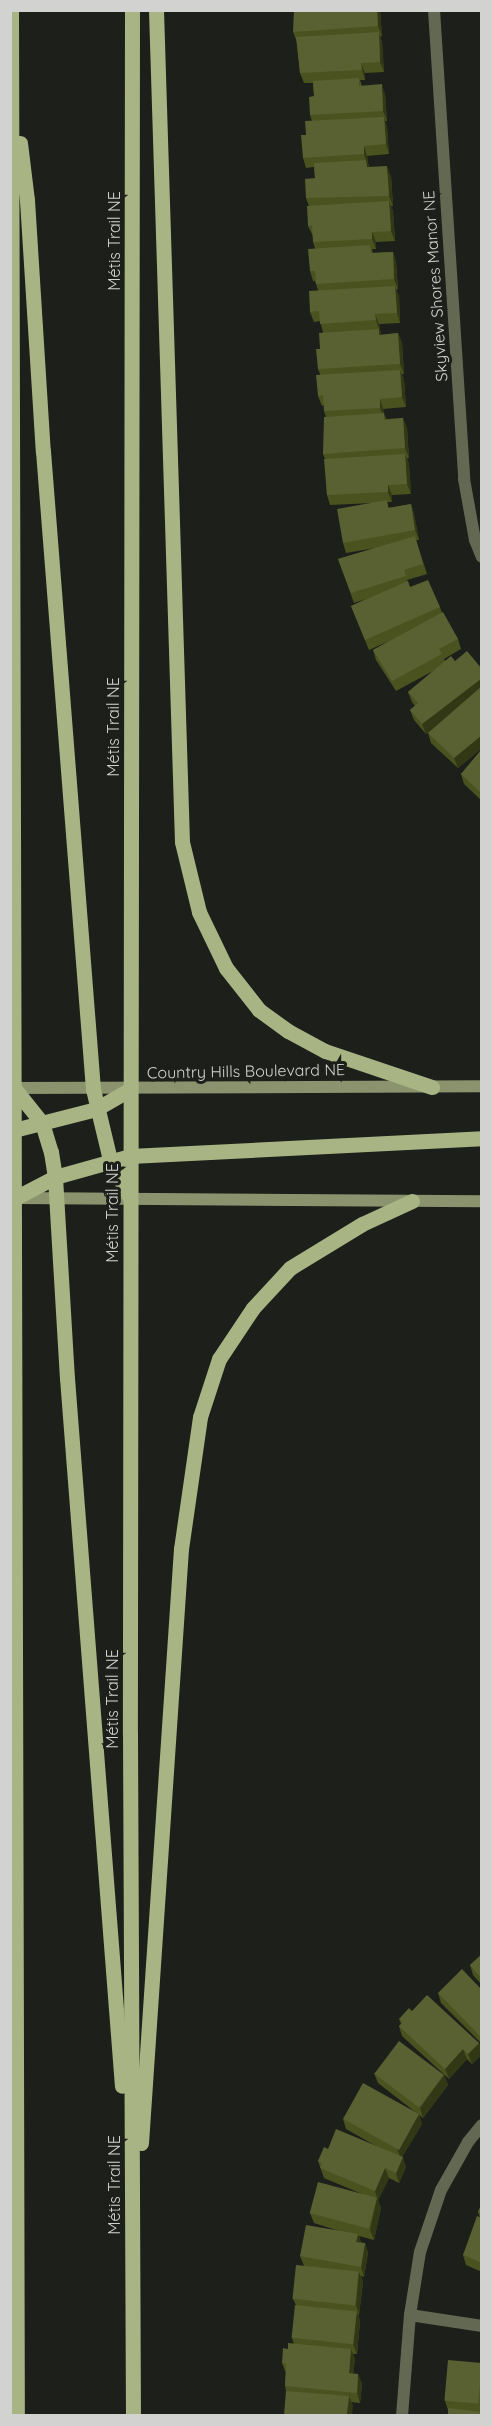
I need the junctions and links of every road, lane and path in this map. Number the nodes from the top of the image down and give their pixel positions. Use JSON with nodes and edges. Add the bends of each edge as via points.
{"nodes":[{"id":1,"x":11,"y":10,"type":"edge"},
{"id":2,"x":132,"y":10,"type":"edge"},
{"id":3,"x":156,"y":10,"type":"edge"},
{"id":4,"x":434,"y":10,"type":"edge"},
{"id":5,"x":12,"y":75,"type":"edge"},
{"id":6,"x":482,"y":556,"type":"edge"},
{"id":7,"x":482,"y":1086,"type":"edge"},
{"id":8,"x":432,"y":1087,"type":"junction"},
{"id":9,"x":12,"y":1088,"type":"edge"},
{"id":10,"x":93,"y":1089,"type":"junction"},
{"id":11,"x":130,"y":1089,"type":"junction"},
{"id":12,"x":96,"y":1109,"type":"junction"},
{"id":13,"x":42,"y":1123,"type":"junction"},
{"id":14,"x":13,"y":1130,"type":"edge"},
{"id":15,"x":482,"y":1138,"type":"edge"},
{"id":16,"x":130,"y":1156,"type":"junction"},
{"id":17,"x":110,"y":1161,"type":"junction"},
{"id":18,"x":55,"y":1177,"type":"junction"},
{"id":19,"x":13,"y":1198,"type":"edge"},
{"id":20,"x":56,"y":1198,"type":"junction"},
{"id":21,"x":130,"y":1199,"type":"junction"},
{"id":22,"x":412,"y":1201,"type":"junction"},
{"id":23,"x":482,"y":1201,"type":"edge"},
{"id":24,"x":482,"y":2126,"type":"edge"},
{"id":25,"x":132,"y":2253,"type":"junction"},
{"id":26,"x":410,"y":2315,"type":"junction"},
{"id":27,"x":482,"y":2326,"type":"edge"},
{"id":28,"x":17,"y":2415,"type":"edge"},
{"id":29,"x":133,"y":2415,"type":"edge"},
{"id":30,"x":402,"y":2415,"type":"edge"}],
"edges":[{"from":1,"to":5,"type":"main road"},
{"from":2,"to":11,"type":"main road","name":"Métis Trail NE"},
{"from":3,"to":8,"type":"main road","via":[[182,842],[199,912],[226,968],[259,1010],[325,1051]]},
{"from":4,"to":6,"type":"street","name":"Skyview Shores Manor NE","via":[[464,479],[475,540]]},
{"from":5,"to":9,"type":"main road"},
{"from":5,"to":10,"type":"main road","via":[[27,200]]},
{"from":7,"to":8,"type":"main road","name":"Country Hills Boulevard NE"},
{"from":8,"to":11,"type":"main road","name":"Country Hills Boulevard NE"},
{"from":9,"to":10,"type":"main road","name":"Country Hills Boulevard NE"},
{"from":9,"to":13,"type":"main road"},
{"from":9,"to":14,"type":"main road"},
{"from":10,"to":11,"type":"main road","name":"Country Hills Boulevard NE"},
{"from":10,"to":12,"type":"main road"},
{"from":11,"to":12,"type":"main road"},
{"from":11,"to":16,"type":"main road","name":"Métis Trail NE"},
{"from":12,"to":13,"type":"main road"},
{"from":12,"to":17,"type":"main road"},
{"from":13,"to":14,"type":"main road"},
{"from":13,"to":18,"type":"main road"},
{"from":14,"to":19,"type":"main road"},
{"from":15,"to":16,"type":"main road"},
{"from":16,"to":17,"type":"main road"},
{"from":16,"to":21,"type":"main road","name":"Métis Trail NE"},
{"from":17,"to":18,"type":"main road"},
{"from":17,"to":21,"type":"main road"},
{"from":18,"to":19,"type":"main road"},
{"from":18,"to":20,"type":"main road"},
{"from":19,"to":20,"type":"main road"},
{"from":19,"to":28,"type":"main road"},
{"from":20,"to":21,"type":"main road"},
{"from":20,"to":25,"type":"main road"},
{"from":21,"to":22,"type":"main road"},
{"from":21,"to":25,"type":"main road","name":"Métis Trail NE"},
{"from":22,"to":23,"type":"main road"},
{"from":22,"to":25,"type":"main road","via":[[362,1224],[290,1268],[253,1308],[219,1359],[200,1417],[181,1549]]},
{"from":24,"to":26,"type":"street","via":[[468,2142],[441,2190],[420,2252]]},
{"from":25,"to":29,"type":"main road","name":"Métis Trail NE"},
{"from":26,"to":27,"type":"street"},
{"from":26,"to":30,"type":"street"}]}
